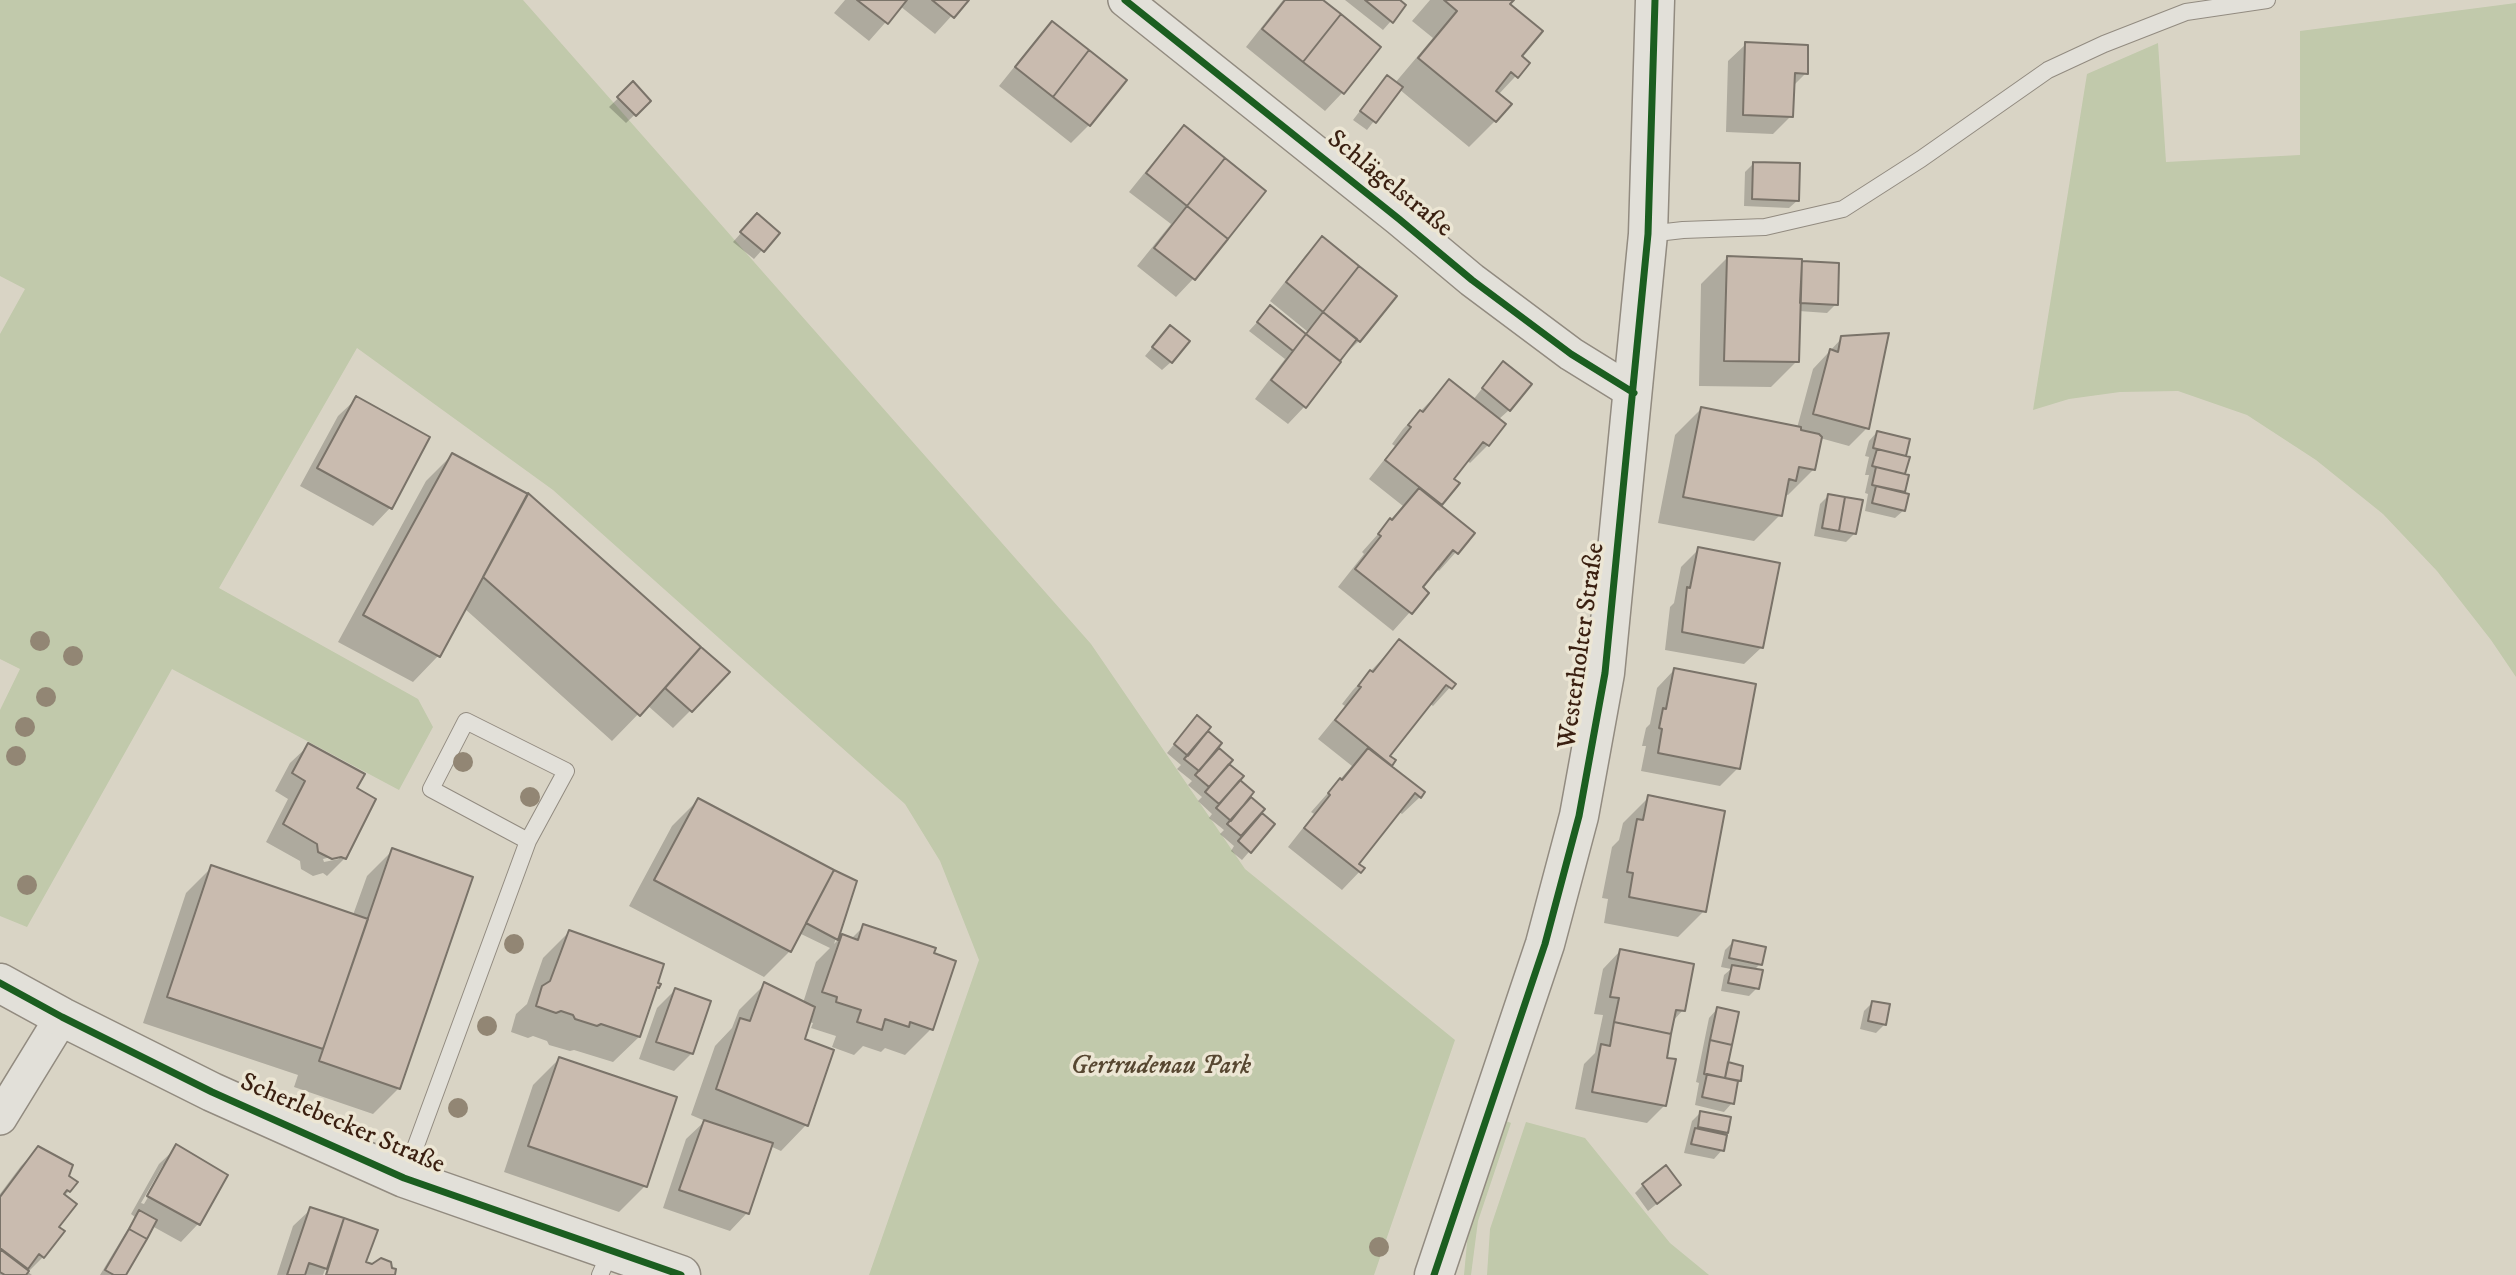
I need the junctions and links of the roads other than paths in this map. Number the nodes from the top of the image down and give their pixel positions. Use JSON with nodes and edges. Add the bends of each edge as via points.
{"nodes":[{"id":1,"x":1125,"y":0,"type":"edge"},
{"id":2,"x":1655,"y":0,"type":"edge"},
{"id":3,"x":2267,"y":0,"type":"edge"},
{"id":4,"x":1648,"y":233,"type":"junction"},
{"id":5,"x":1634,"y":393,"type":"junction"},
{"id":6,"x":528,"y":841,"type":"junction"},
{"id":7,"x":0,"y":982,"type":"edge"},
{"id":8,"x":62,"y":1017,"type":"junction"},
{"id":9,"x":0,"y":1118,"type":"edge"},
{"id":10,"x":404,"y":1178,"type":"junction"},
{"id":11,"x":605,"y":1263,"type":"edge"},
{"id":12,"x":681,"y":1275,"type":"edge"},
{"id":13,"x":1434,"y":1275,"type":"edge"}],
"edges":[{"from":1,"to":5,"type":"street","name":"Schlägelstraße","via":[[1472,280],[1571,354]]},
{"from":2,"to":4,"type":"street","name":"Westerholter Straße"},
{"from":3,"to":4,"type":"lane","via":[[2186,12],[2048,70],[1843,209],[1765,228]]},
{"from":4,"to":5,"type":"street","name":"Westerholter Straße"},
{"from":5,"to":13,"type":"street","name":"Westerholter Straße","via":[[1605,673],[1579,816],[1545,944]]},
{"from":6,"to":6,"type":"lane","name":"Scherlebecker Straße","via":[[566,771],[466,722],[431,789]]},
{"from":6,"to":10,"type":"lane","name":"Scherlebecker Straße"},
{"from":7,"to":8,"type":"street","name":"Scherlebecker Straße"},
{"from":8,"to":9,"type":"street"},
{"from":8,"to":10,"type":"street","name":"Scherlebecker Straße","via":[[212,1092]]},
{"from":10,"to":11,"type":"street","name":"Scherlebecker Straße"},
{"from":11,"to":12,"type":"street","name":"Scherlebecker Straße"}]}
